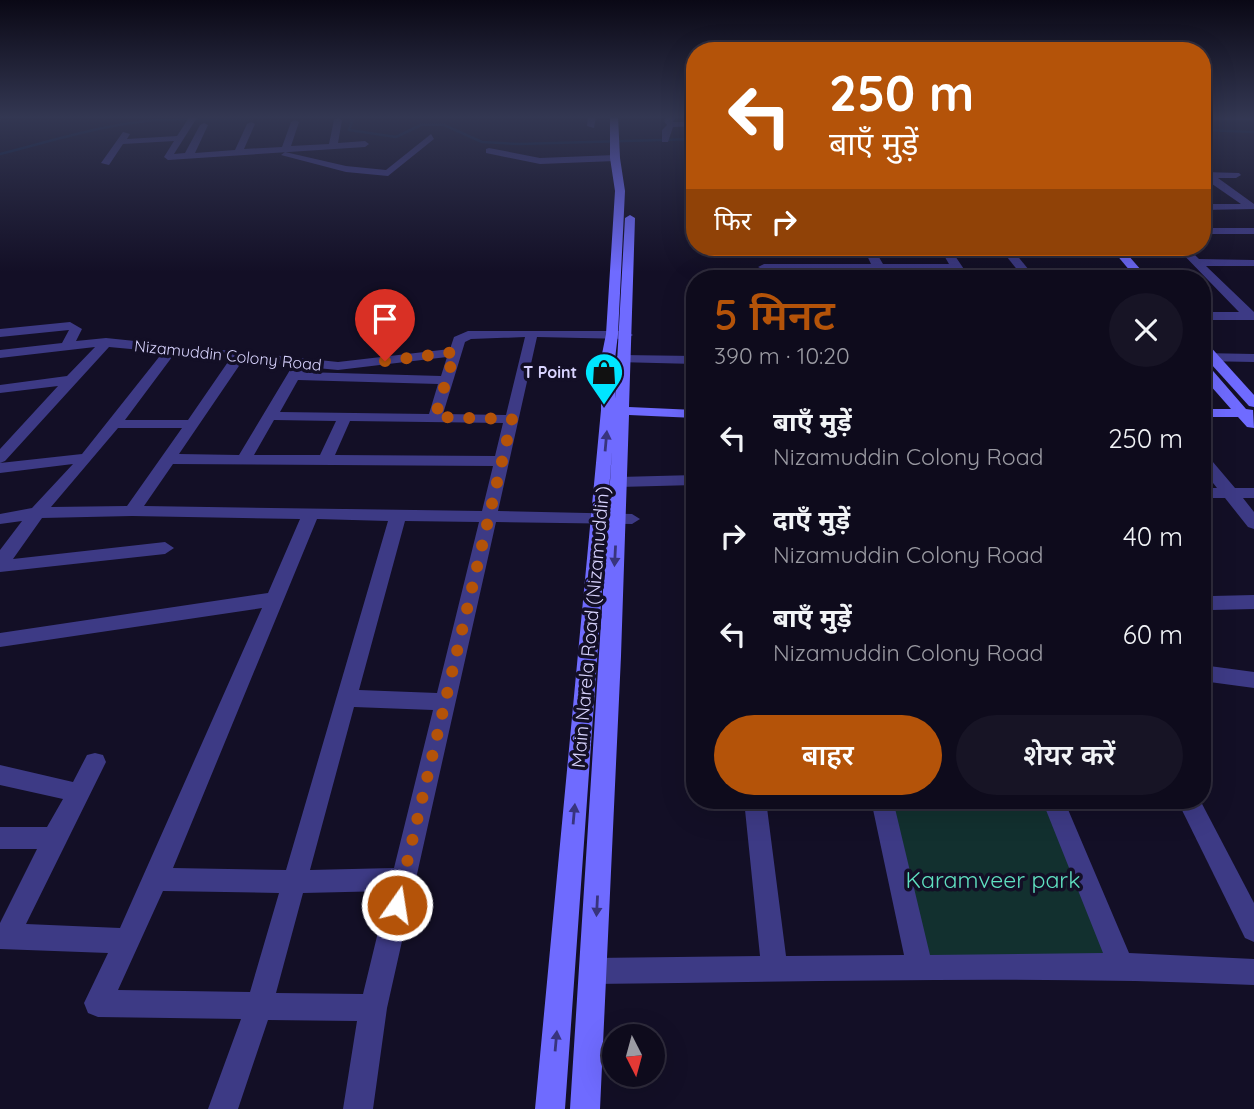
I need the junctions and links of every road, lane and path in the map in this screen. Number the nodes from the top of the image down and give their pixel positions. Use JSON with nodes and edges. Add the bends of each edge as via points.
{"nodes":[{"id":1,"x":341,"y":168,"type":"edge"},
{"id":2,"x":394,"y":168,"type":"edge"},
{"id":3,"x":582,"y":168,"type":"edge"},
{"id":4,"x":625,"y":168,"type":"edge"},
{"id":5,"x":346,"y":169,"type":"joint"},
{"id":6,"x":581,"y":172,"type":"dead end"},
{"id":7,"x":1211,"y":175,"type":"edge"},
{"id":8,"x":1236,"y":175,"type":"dead end"},
{"id":9,"x":1211,"y":179,"type":"edge"},
{"id":10,"x":1211,"y":209,"type":"edge"},
{"id":11,"x":1211,"y":218,"type":"edge"},
{"id":12,"x":1225,"y":230,"type":"junction"},
{"id":13,"x":1254,"y":230,"type":"edge"},
{"id":14,"x":1211,"y":231,"type":"edge"},
{"id":15,"x":873,"y":256,"type":"edge"},
{"id":16,"x":949,"y":256,"type":"edge"},
{"id":17,"x":1011,"y":256,"type":"edge"},
{"id":18,"x":1112,"y":256,"type":"edge"},
{"id":19,"x":1123,"y":256,"type":"edge"},
{"id":20,"x":1190,"y":256,"type":"edge"},
{"id":21,"x":1196,"y":262,"type":"junction"},
{"id":22,"x":1254,"y":263,"type":"edge"},
{"id":23,"x":879,"y":266,"type":"junction"},
{"id":24,"x":764,"y":267,"type":"dead end"},
{"id":25,"x":836,"y":267,"type":"junction"},
{"id":26,"x":956,"y":267,"type":"junction"},
{"id":27,"x":778,"y":270,"type":"edge"},
{"id":28,"x":814,"y":270,"type":"edge"},
{"id":29,"x":838,"y":270,"type":"edge"},
{"id":30,"x":881,"y":270,"type":"edge"},
{"id":31,"x":958,"y":270,"type":"edge"},
{"id":32,"x":1022,"y":270,"type":"edge"},
{"id":33,"x":1124,"y":270,"type":"edge"},
{"id":34,"x":1135,"y":270,"type":"edge"},
{"id":35,"x":1204,"y":270,"type":"edge"},
{"id":36,"x":1211,"y":276,"type":"edge"},
{"id":37,"x":1211,"y":316,"type":"edge"},
{"id":38,"x":1252,"y":316,"type":"edge"},
{"id":39,"x":0,"y":333,"type":"edge"},
{"id":40,"x":532,"y":333,"type":"junction"},
{"id":41,"x":619,"y":335,"type":"junction"},
{"id":42,"x":106,"y":342,"type":"junction"},
{"id":43,"x":67,"y":346,"type":"junction"},
{"id":44,"x":172,"y":349,"type":"junction"},
{"id":45,"x":455,"y":352,"type":"junction"},
{"id":46,"x":0,"y":354,"type":"edge"},
{"id":47,"x":240,"y":355,"type":"junction"},
{"id":48,"x":1254,"y":358,"type":"edge"},
{"id":49,"x":622,"y":359,"type":"junction"},
{"id":50,"x":686,"y":360,"type":"edge"},
{"id":51,"x":1211,"y":360,"type":"edge"},
{"id":52,"x":1211,"y":364,"type":"edge"},
{"id":53,"x":1211,"y":367,"type":"edge"},
{"id":54,"x":297,"y":370,"type":"junction"},
{"id":55,"x":71,"y":380,"type":"junction"},
{"id":56,"x":445,"y":380,"type":"junction"},
{"id":57,"x":0,"y":389,"type":"edge"},
{"id":58,"x":686,"y":403,"type":"edge"},
{"id":59,"x":1254,"y":403,"type":"edge"},
{"id":60,"x":616,"y":405,"type":"junction"},
{"id":61,"x":686,"y":413,"type":"edge"},
{"id":62,"x":1211,"y":414,"type":"edge"},
{"id":63,"x":270,"y":416,"type":"junction"},
{"id":64,"x":345,"y":417,"type":"junction"},
{"id":65,"x":435,"y":417,"type":"junction"},
{"id":66,"x":1250,"y":418,"type":"edge"},
{"id":67,"x":512,"y":419,"type":"junction"},
{"id":68,"x":1211,"y":423,"type":"edge"},
{"id":69,"x":113,"y":424,"type":"junction"},
{"id":70,"x":191,"y":424,"type":"junction"},
{"id":71,"x":0,"y":458,"type":"edge"},
{"id":72,"x":87,"y":458,"type":"junction"},
{"id":73,"x":167,"y":459,"type":"junction"},
{"id":74,"x":243,"y":461,"type":"junction"},
{"id":75,"x":325,"y":461,"type":"junction"},
{"id":76,"x":502,"y":461,"type":"junction"},
{"id":77,"x":0,"y":468,"type":"edge"},
{"id":78,"x":1211,"y":469,"type":"edge"},
{"id":79,"x":686,"y":480,"type":"edge"},
{"id":80,"x":619,"y":482,"type":"junction"},
{"id":81,"x":1211,"y":493,"type":"edge"},
{"id":82,"x":1230,"y":493,"type":"junction"},
{"id":83,"x":1254,"y":493,"type":"edge"},
{"id":84,"x":132,"y":511,"type":"junction"},
{"id":85,"x":37,"y":513,"type":"junction"},
{"id":86,"x":311,"y":513,"type":"junction"},
{"id":87,"x":398,"y":515,"type":"junction"},
{"id":88,"x":489,"y":517,"type":"junction"},
{"id":89,"x":0,"y":519,"type":"edge"},
{"id":90,"x":616,"y":519,"type":"junction"},
{"id":91,"x":1254,"y":523,"type":"edge"},
{"id":92,"x":165,"y":548,"type":"dead end"},
{"id":93,"x":0,"y":565,"type":"edge"},
{"id":94,"x":1211,"y":598,"type":"edge"},
{"id":95,"x":275,"y":599,"type":"junction"},
{"id":96,"x":1254,"y":602,"type":"edge"},
{"id":97,"x":0,"y":640,"type":"edge"},
{"id":98,"x":1211,"y":674,"type":"edge"},
{"id":99,"x":1254,"y":680,"type":"edge"},
{"id":100,"x":347,"y":698,"type":"junction"},
{"id":101,"x":445,"y":702,"type":"junction"},
{"id":102,"x":95,"y":762,"type":"dead end"},
{"id":103,"x":0,"y":775,"type":"edge"},
{"id":104,"x":78,"y":793,"type":"junction"},
{"id":105,"x":756,"y":809,"type":"edge"},
{"id":106,"x":884,"y":809,"type":"edge"},
{"id":107,"x":1057,"y":809,"type":"edge"},
{"id":108,"x":1193,"y":809,"type":"edge"},
{"id":109,"x":0,"y":838,"type":"edge"},
{"id":110,"x":54,"y":838,"type":"junction"},
{"id":111,"x":156,"y":879,"type":"junction"},
{"id":112,"x":402,"y":879,"type":"junction"},
{"id":113,"x":295,"y":882,"type":"junction"},
{"id":114,"x":1254,"y":929,"type":"edge"},
{"id":115,"x":4,"y":936,"type":"edge"},
{"id":116,"x":127,"y":941,"type":"junction"},
{"id":117,"x":1121,"y":966,"type":"junction"},
{"id":118,"x":920,"y":969,"type":"junction"},
{"id":119,"x":593,"y":971,"type":"junction"},
{"id":120,"x":775,"y":971,"type":"junction"},
{"id":121,"x":1254,"y":972,"type":"edge"},
{"id":122,"x":259,"y":1007,"type":"junction"},
{"id":123,"x":373,"y":1008,"type":"junction"},
{"id":124,"x":223,"y":1109,"type":"edge"},
{"id":125,"x":358,"y":1109,"type":"edge"},
{"id":126,"x":550,"y":1109,"type":"edge"},
{"id":127,"x":585,"y":1109,"type":"edge"}],
"edges":[{"from":1,"to":5,"type":"street"},
{"from":2,"to":5,"type":"street","via":[[388,173]]},
{"from":3,"to":6,"type":"street"},
{"from":4,"to":41,"type":"street","name":"Main Narela Road (Nizamuddin)","via":[[630,198]]},
{"from":7,"to":8,"type":"street"},
{"from":9,"to":10,"type":"street","via":[[1251,207]]},
{"from":11,"to":12,"type":"street"},
{"from":12,"to":13,"type":"street"},
{"from":12,"to":14,"type":"street"},
{"from":15,"to":23,"type":"street"},
{"from":16,"to":26,"type":"street"},
{"from":17,"to":32,"type":"street"},
{"from":18,"to":33,"type":"street"},
{"from":19,"to":34,"type":"street"},
{"from":20,"to":21,"type":"street"},
{"from":21,"to":22,"type":"street"},
{"from":21,"to":35,"type":"street"},
{"from":23,"to":25,"type":"street"},
{"from":23,"to":26,"type":"street"},
{"from":23,"to":30,"type":"street"},
{"from":24,"to":27,"type":"street"},
{"from":25,"to":28,"type":"street"},
{"from":25,"to":29,"type":"street"},
{"from":26,"to":31,"type":"street"},
{"from":36,"to":38,"type":"street"},
{"from":37,"to":38,"type":"street"},
{"from":39,"to":43,"type":"street","via":[[70,326],[76,328]]},
{"from":40,"to":41,"type":"street","name":"Nizamuddin Colony Road"},
{"from":40,"to":45,"type":"street","name":"Nizamuddin Colony Road","via":[[468,335],[459,340]]},
{"from":40,"to":67,"type":"street"},
{"from":41,"to":49,"type":"street","name":"Main Narela Road (Nizamuddin)"},
{"from":41,"to":60,"type":"street","name":"Main Narela Road (Nizamuddin)","via":[[608,359]]},
{"from":42,"to":43,"type":"street","name":"Nizamuddin Colony Road"},
{"from":42,"to":44,"type":"street","name":"Nizamuddin Colony Road"},
{"from":42,"to":55,"type":"street"},
{"from":43,"to":46,"type":"street","name":"Nizamuddin Colony Road"},
{"from":44,"to":47,"type":"street","name":"Nizamuddin Colony Road"},
{"from":44,"to":69,"type":"street"},
{"from":45,"to":54,"type":"street","name":"Nizamuddin Colony Road"},
{"from":45,"to":56,"type":"street"},
{"from":47,"to":54,"type":"street","name":"Nizamuddin Colony Road"},
{"from":47,"to":70,"type":"street"},
{"from":48,"to":51,"type":"street"},
{"from":49,"to":50,"type":"street"},
{"from":49,"to":60,"type":"street","name":"Main Narela Road (Nizamuddin)"},
{"from":52,"to":59,"type":"street"},
{"from":53,"to":66,"type":"street"},
{"from":54,"to":56,"type":"street","name":"Nizamuddin Colony Road"},
{"from":54,"to":63,"type":"street"},
{"from":55,"to":57,"type":"street"},
{"from":55,"to":71,"type":"street"},
{"from":56,"to":65,"type":"street"},
{"from":58,"to":60,"type":"street"},
{"from":60,"to":61,"type":"street"},
{"from":60,"to":80,"type":"street","name":"Main Narela Road (Nizamuddin)"},
{"from":90,"to":60,"type":"street","name":"Main Narela Road (Nizamuddin)","one_way":true},
{"from":62,"to":66,"type":"street"},
{"from":63,"to":64,"type":"street"},
{"from":63,"to":74,"type":"street"},
{"from":64,"to":65,"type":"street"},
{"from":64,"to":75,"type":"street"},
{"from":65,"to":67,"type":"street"},
{"from":66,"to":68,"type":"street"},
{"from":67,"to":76,"type":"street"},
{"from":69,"to":70,"type":"street"},
{"from":69,"to":72,"type":"street"},
{"from":70,"to":73,"type":"street"},
{"from":72,"to":77,"type":"street"},
{"from":72,"to":85,"type":"street"},
{"from":73,"to":74,"type":"street"},
{"from":73,"to":84,"type":"street"},
{"from":74,"to":75,"type":"street"},
{"from":75,"to":76,"type":"street"},
{"from":76,"to":88,"type":"street"},
{"from":78,"to":82,"type":"street"},
{"from":79,"to":80,"type":"street"},
{"from":80,"to":90,"type":"street","name":"Main Narela Road (Nizamuddin)"},
{"from":81,"to":82,"type":"street"},
{"from":82,"to":83,"type":"street"},
{"from":82,"to":91,"type":"street"},
{"from":84,"to":85,"type":"street"},
{"from":84,"to":86,"type":"street"},
{"from":85,"to":89,"type":"street"},
{"from":85,"to":93,"type":"street"},
{"from":86,"to":87,"type":"street"},
{"from":86,"to":95,"type":"street"},
{"from":87,"to":88,"type":"street"},
{"from":87,"to":100,"type":"street"},
{"from":88,"to":90,"type":"street"},
{"from":88,"to":101,"type":"street"},
{"from":90,"to":119,"type":"street","name":"Main Narela Road (Nizamuddin)","one_way":true},
{"from":126,"to":90,"type":"street","name":"Main Narela Road (Nizamuddin)","one_way":true},
{"from":92,"to":93,"type":"street"},
{"from":94,"to":96,"type":"street"},
{"from":95,"to":97,"type":"street"},
{"from":95,"to":111,"type":"street"},
{"from":98,"to":99,"type":"street"},
{"from":100,"to":101,"type":"street"},
{"from":100,"to":113,"type":"street"},
{"from":101,"to":112,"type":"street"},
{"from":102,"to":104,"type":"street"},
{"from":103,"to":104,"type":"street"},
{"from":104,"to":110,"type":"street"},
{"from":105,"to":120,"type":"street"},
{"from":106,"to":118,"type":"street"},
{"from":107,"to":117,"type":"street"},
{"from":108,"to":114,"type":"street"},
{"from":109,"to":110,"type":"street"},
{"from":110,"to":115,"type":"street"},
{"from":111,"to":113,"type":"street"},
{"from":111,"to":116,"type":"street"},
{"from":112,"to":113,"type":"street"},
{"from":112,"to":123,"type":"street"},
{"from":113,"to":122,"type":"street"},
{"from":115,"to":116,"type":"street"},
{"from":116,"to":122,"type":"street","via":[[98,1003]]},
{"from":117,"to":118,"type":"street"},
{"from":117,"to":121,"type":"street"},
{"from":118,"to":120,"type":"street"},
{"from":119,"to":120,"type":"street"},
{"from":119,"to":127,"type":"street","name":"Main Narela Road (Nizamuddin)"},
{"from":122,"to":123,"type":"street"},
{"from":122,"to":124,"type":"street"},
{"from":123,"to":125,"type":"street"}]}
